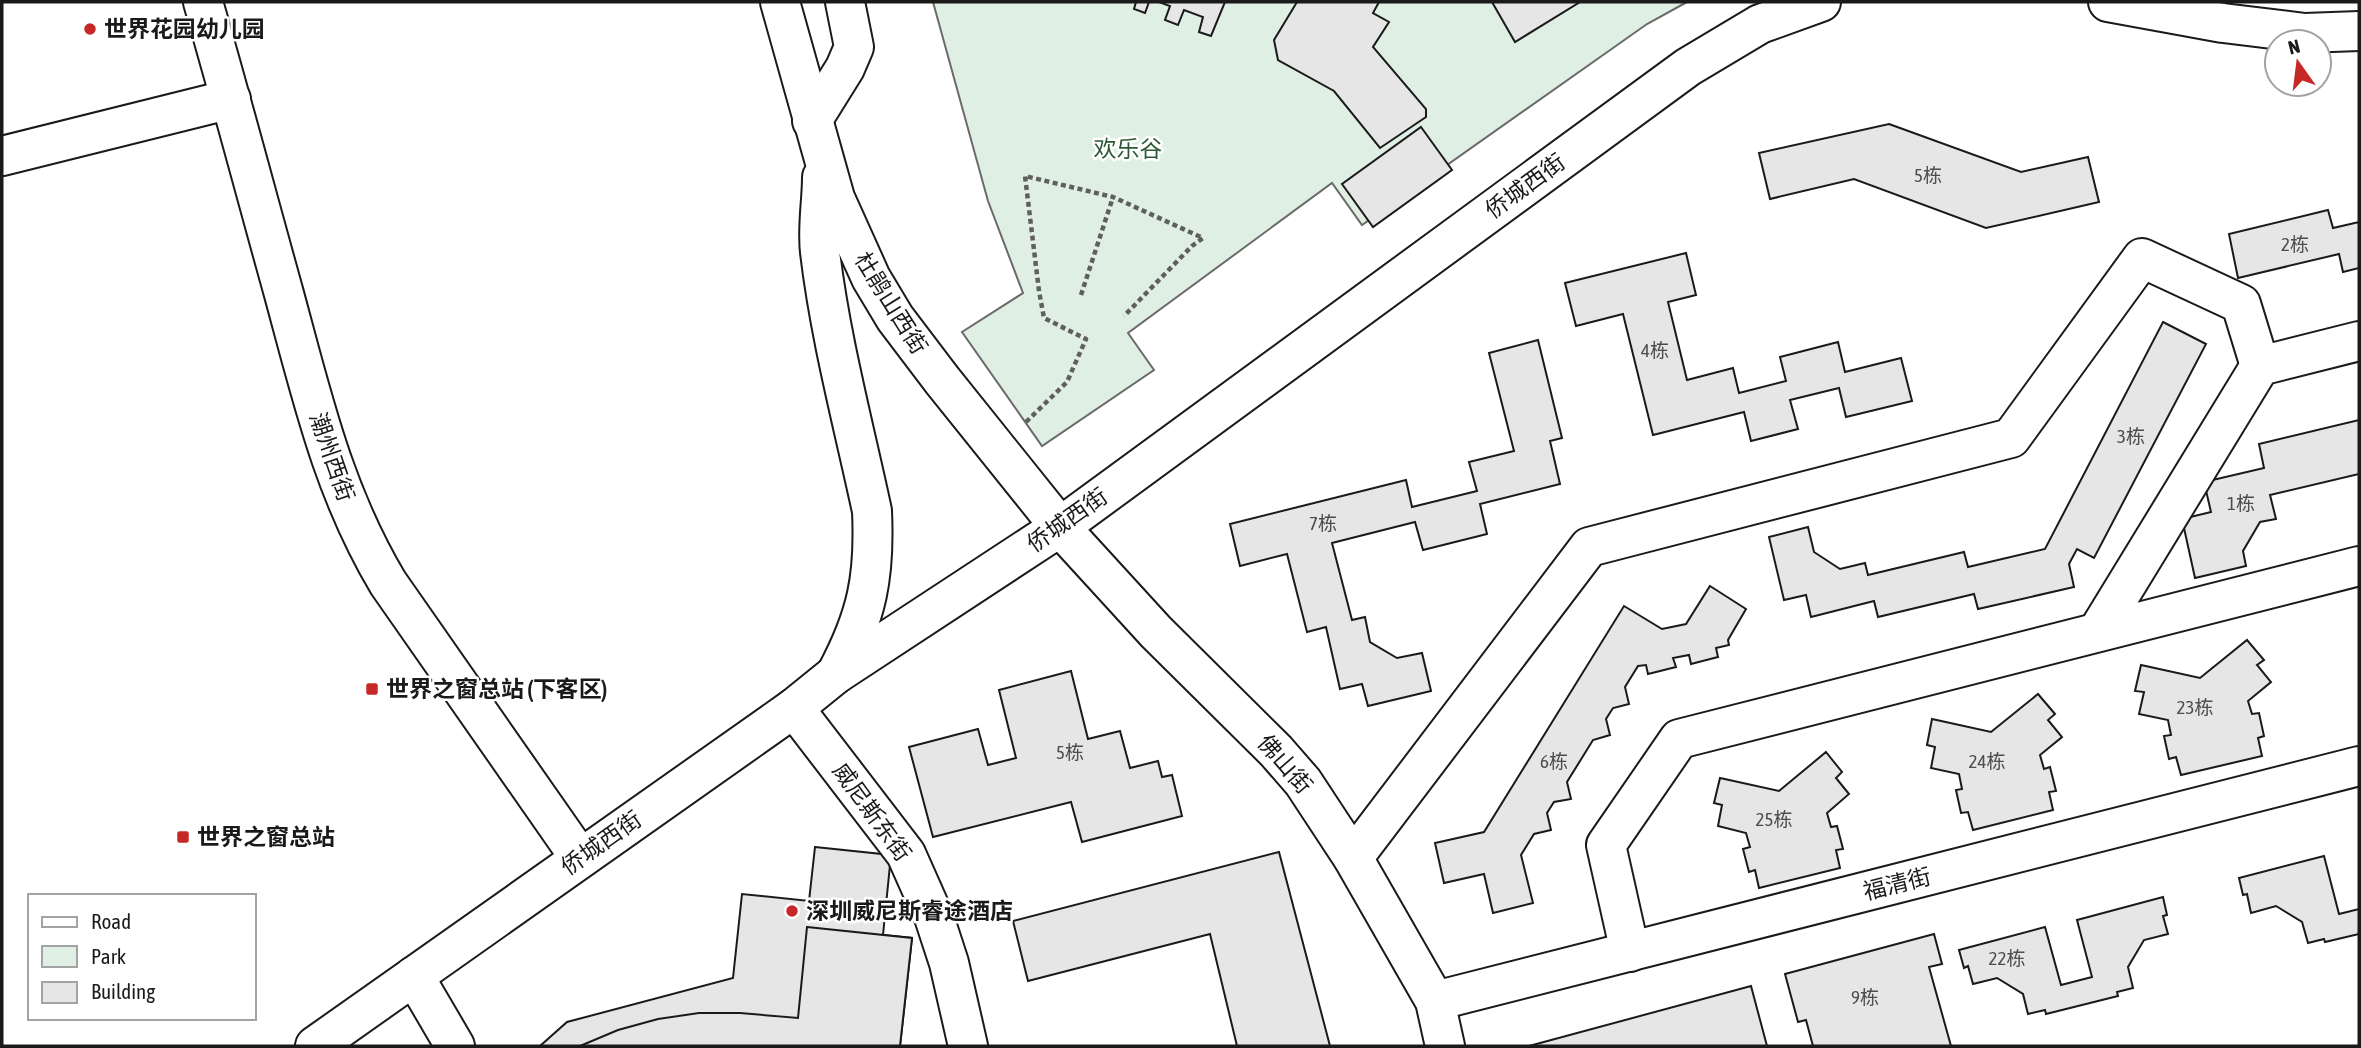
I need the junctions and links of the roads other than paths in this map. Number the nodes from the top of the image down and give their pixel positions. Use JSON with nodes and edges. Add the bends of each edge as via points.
{"nodes":[{"id":1,"x":204,"y":2,"type":"edge"},
{"id":2,"x":780,"y":2,"type":"edge"},
{"id":3,"x":845,"y":2,"type":"edge"},
{"id":4,"x":1821,"y":2,"type":"edge"},
{"id":5,"x":2108,"y":2,"type":"edge"},
{"id":6,"x":2359,"y":31,"type":"edge"},
{"id":7,"x":231,"y":99,"type":"junction"},
{"id":8,"x":817,"y":137,"type":"junction"},
{"id":9,"x":2,"y":156,"type":"edge"},
{"id":10,"x":2359,"y":341,"type":"edge"},
{"id":11,"x":2260,"y":366,"type":"junction"},
{"id":12,"x":1059,"y":527,"type":"junction"},
{"id":13,"x":2359,"y":566,"type":"edge"},
{"id":14,"x":2098,"y":631,"type":"junction"},
{"id":15,"x":836,"y":674,"type":"junction"},
{"id":16,"x":794,"y":708,"type":"junction"},
{"id":17,"x":2359,"y":766,"type":"edge"},
{"id":18,"x":580,"y":858,"type":"junction"},
{"id":19,"x":1353,"y":858,"type":"junction"},
{"id":20,"x":1630,"y":952,"type":"junction"},
{"id":21,"x":414,"y":975,"type":"junction"},
{"id":22,"x":1435,"y":1001,"type":"junction"},
{"id":23,"x":315,"y":1046,"type":"edge"},
{"id":24,"x":455,"y":1046,"type":"edge"},
{"id":25,"x":968,"y":1046,"type":"edge"},
{"id":26,"x":1446,"y":1046,"type":"edge"}],
"edges":[{"from":1,"to":7,"type":"street","name":"潮州西街"},
{"from":2,"to":8,"type":"street","name":"杜鹃山西街"},
{"from":3,"to":8,"type":"street","via":[[854,47]]},
{"from":4,"to":12,"type":"street","name":"侨城西街","via":[[1760,24],[1688,67]]},
{"from":5,"to":6,"type":"street","via":[[2305,33]]},
{"from":7,"to":9,"type":"street"},
{"from":7,"to":18,"type":"street","name":"潮州西街","via":[[321,429],[365,544]]},
{"from":8,"to":12,"type":"street","name":"杜鹃山西街","via":[[852,239],[895,318]]},
{"from":8,"to":15,"type":"street","via":[[820,250],[872,511],[871,578],[864,610]]},
{"from":10,"to":11,"type":"street"},
{"from":11,"to":14,"type":"street"},
{"from":11,"to":19,"type":"street","via":[[2241,304],[2142,258],[2011,438],[1589,547]]},
{"from":12,"to":15,"type":"street","name":"侨城西街"},
{"from":12,"to":19,"type":"street","name":"佛山街","via":[[1276,751],[1303,782]]},
{"from":13,"to":14,"type":"street"},
{"from":14,"to":20,"type":"street","via":[[1679,739],[1606,845]]},
{"from":15,"to":16,"type":"street","name":"侨城西街"},
{"from":16,"to":18,"type":"street","name":"侨城西街"},
{"from":16,"to":25,"type":"street","name":"威尼斯东街","via":[[906,854],[949,963]]},
{"from":17,"to":20,"type":"street","name":"福清街"},
{"from":18,"to":21,"type":"street","name":"侨城西街"},
{"from":19,"to":22,"type":"street","name":"佛山街"},
{"from":20,"to":22,"type":"street","name":"福清街"},
{"from":21,"to":23,"type":"street","name":"侨城西街"},
{"from":21,"to":24,"type":"street"},
{"from":22,"to":26,"type":"street","name":"佛山街"}]}
